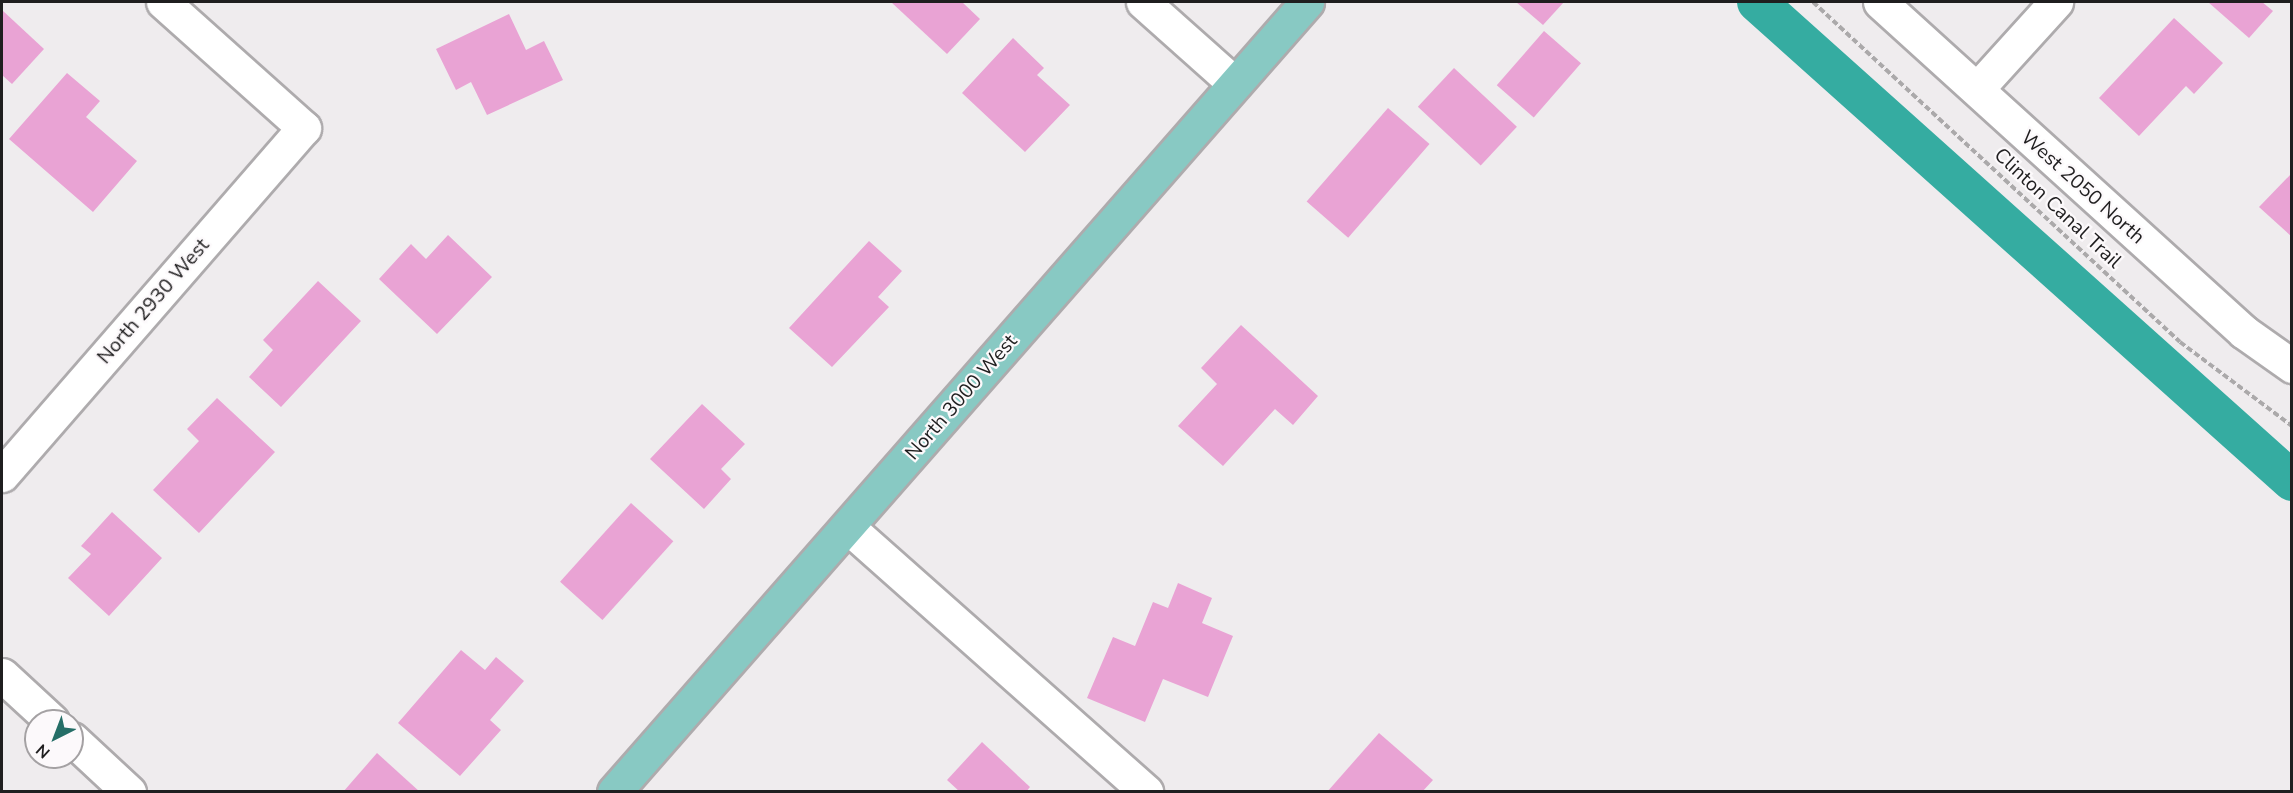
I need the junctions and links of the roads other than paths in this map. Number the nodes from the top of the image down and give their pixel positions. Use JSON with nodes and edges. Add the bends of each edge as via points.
{"nodes":[{"id":1,"x":163,"y":2,"type":"edge"},
{"id":2,"x":1143,"y":2,"type":"edge"},
{"id":3,"x":1307,"y":2,"type":"edge"},
{"id":4,"x":1880,"y":2,"type":"edge"},
{"id":5,"x":2056,"y":2,"type":"edge"},
{"id":6,"x":1234,"y":83,"type":"junction"},
{"id":7,"x":1977,"y":89,"type":"junction"},
{"id":8,"x":2292,"y":366,"type":"edge"},
{"id":9,"x":2,"y":475,"type":"edge"},
{"id":10,"x":848,"y":527,"type":"junction"},
{"id":11,"x":2,"y":675,"type":"edge"},
{"id":12,"x":39,"y":709,"type":"edge"},
{"id":13,"x":84,"y":750,"type":"edge"},
{"id":14,"x":129,"y":792,"type":"edge"},
{"id":15,"x":614,"y":792,"type":"edge"},
{"id":16,"x":1146,"y":792,"type":"edge"}],
"edges":[{"from":1,"to":9,"type":"street","name":"North 2930 West","via":[[304,128]]},
{"from":2,"to":6,"type":"street"},
{"from":3,"to":6,"type":"main road","name":"North 3000 West"},
{"from":4,"to":7,"type":"street","name":"West 2050 North"},
{"from":5,"to":7,"type":"street"},
{"from":6,"to":10,"type":"main road","name":"North 3000 West"},
{"from":7,"to":8,"type":"street","name":"West 2050 North","via":[[2244,332]]},
{"from":10,"to":15,"type":"main road","name":"North 3000 West"},
{"from":10,"to":16,"type":"street"},
{"from":11,"to":12,"type":"street"},
{"from":13,"to":14,"type":"street"}]}
